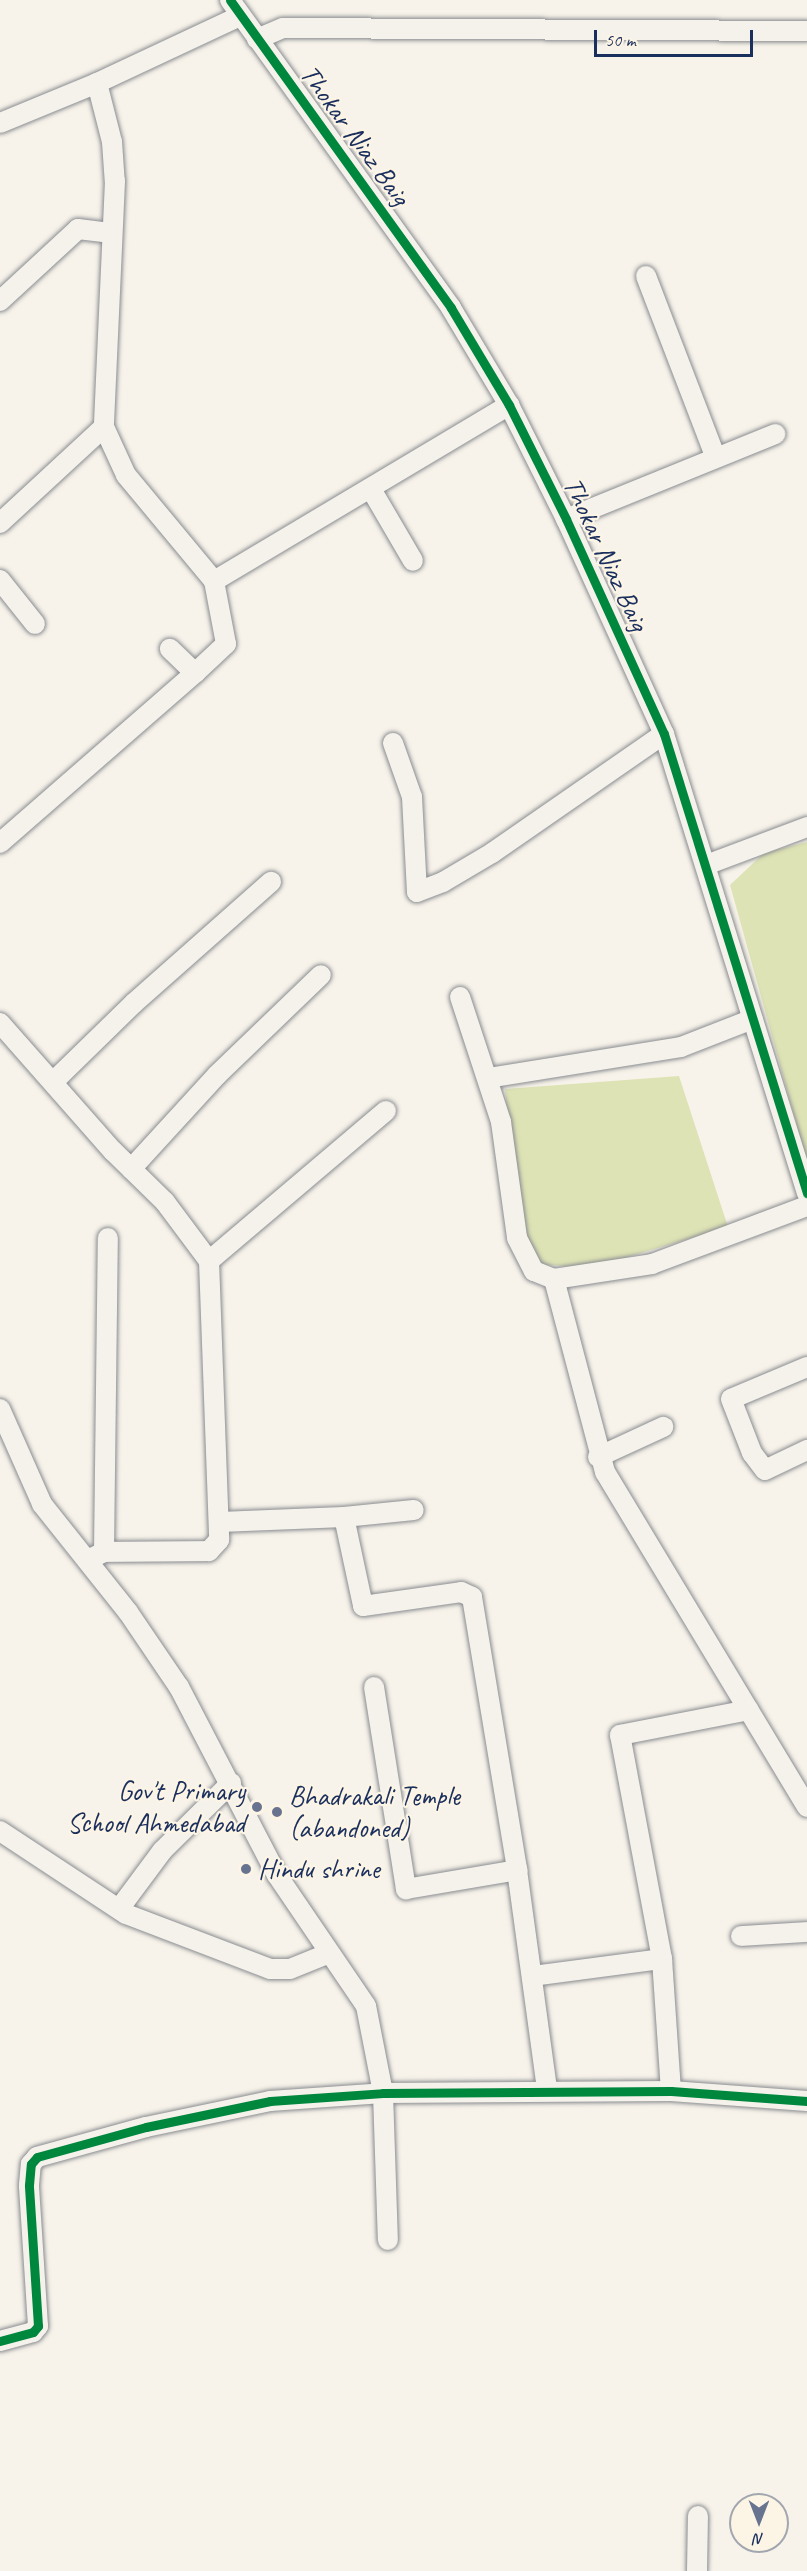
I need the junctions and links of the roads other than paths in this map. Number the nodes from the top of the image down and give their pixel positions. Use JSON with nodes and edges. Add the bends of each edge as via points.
{"nodes":[{"id":1,"x":235,"y":8,"type":"edge"},
{"id":2,"x":807,"y":31,"type":"edge"},
{"id":3,"x":256,"y":39,"type":"junction"},
{"id":4,"x":97,"y":84,"type":"junction"},
{"id":5,"x":0,"y":123,"type":"edge"},
{"id":6,"x":112,"y":233,"type":"junction"},
{"id":7,"x":646,"y":276,"type":"dead end"},
{"id":8,"x":0,"y":301,"type":"edge"},
{"id":9,"x":509,"y":405,"type":"junction"},
{"id":10,"x":104,"y":427,"type":"junction"},
{"id":11,"x":775,"y":434,"type":"dead end"},
{"id":12,"x":715,"y":456,"type":"junction"},
{"id":13,"x":371,"y":489,"type":"junction"},
{"id":14,"x":566,"y":519,"type":"junction"},
{"id":15,"x":0,"y":523,"type":"edge"},
{"id":16,"x":413,"y":561,"type":"dead end"},
{"id":17,"x":0,"y":580,"type":"edge"},
{"id":18,"x":214,"y":580,"type":"junction"},
{"id":19,"x":35,"y":624,"type":"dead end"},
{"id":20,"x":170,"y":649,"type":"dead end"},
{"id":21,"x":195,"y":673,"type":"junction"},
{"id":22,"x":664,"y":734,"type":"junction"},
{"id":23,"x":393,"y":743,"type":"dead end"},
{"id":24,"x":807,"y":827,"type":"edge"},
{"id":25,"x":0,"y":843,"type":"edge"},
{"id":26,"x":706,"y":865,"type":"junction"},
{"id":27,"x":271,"y":882,"type":"dead end"},
{"id":28,"x":321,"y":975,"type":"dead end"},
{"id":29,"x":460,"y":997,"type":"dead end"},
{"id":30,"x":753,"y":1018,"type":"junction"},
{"id":31,"x":0,"y":1023,"type":"edge"},
{"id":32,"x":488,"y":1078,"type":"junction"},
{"id":33,"x":53,"y":1083,"type":"junction"},
{"id":34,"x":386,"y":1111,"type":"dead end"},
{"id":35,"x":131,"y":1169,"type":"junction"},
{"id":36,"x":807,"y":1193,"type":"edge"},
{"id":37,"x":807,"y":1206,"type":"edge"},
{"id":38,"x":108,"y":1238,"type":"dead end"},
{"id":39,"x":209,"y":1260,"type":"junction"},
{"id":40,"x":554,"y":1279,"type":"junction"},
{"id":41,"x":807,"y":1367,"type":"edge"},
{"id":42,"x":0,"y":1409,"type":"edge"},
{"id":43,"x":663,"y":1426,"type":"dead end"},
{"id":44,"x":6,"y":1440,"type":"edge"},
{"id":45,"x":807,"y":1450,"type":"edge"},
{"id":46,"x":598,"y":1456,"type":"junction"},
{"id":47,"x":414,"y":1510,"type":"dead end"},
{"id":48,"x":344,"y":1517,"type":"junction"},
{"id":49,"x":220,"y":1522,"type":"junction"},
{"id":50,"x":104,"y":1552,"type":"junction"},
{"id":51,"x":84,"y":1562,"type":"junction"},
{"id":52,"x":374,"y":1687,"type":"dead end"},
{"id":53,"x":748,"y":1710,"type":"junction"},
{"id":54,"x":231,"y":1783,"type":"junction"},
{"id":55,"x":807,"y":1807,"type":"edge"},
{"id":56,"x":0,"y":1832,"type":"edge"},
{"id":57,"x":517,"y":1870,"type":"junction"},
{"id":58,"x":119,"y":1909,"type":"junction"},
{"id":59,"x":807,"y":1932,"type":"edge"},
{"id":60,"x":741,"y":1936,"type":"dead end"},
{"id":61,"x":327,"y":1954,"type":"junction"},
{"id":62,"x":662,"y":1959,"type":"junction"},
{"id":63,"x":532,"y":1976,"type":"junction"},
{"id":64,"x":547,"y":2090,"type":"junction"},
{"id":65,"x":671,"y":2091,"type":"junction"},
{"id":66,"x":382,"y":2093,"type":"junction"},
{"id":67,"x":807,"y":2101,"type":"edge"},
{"id":68,"x":388,"y":2240,"type":"dead end"},
{"id":69,"x":0,"y":2341,"type":"edge"},
{"id":70,"x":698,"y":2516,"type":"dead end"},
{"id":71,"x":697,"y":2571,"type":"edge"}],
"edges":[{"from":1,"to":3,"type":"street","name":"Thokar Niaz Baig"},
{"from":1,"to":4,"type":"street"},
{"from":2,"to":3,"type":"street","via":[[283,28]]},
{"from":3,"to":9,"type":"street","name":"Thokar Niaz Baig","via":[[423,266]]},
{"from":4,"to":5,"type":"street"},
{"from":4,"to":6,"type":"street","via":[[112,142]]},
{"from":6,"to":8,"type":"street","via":[[78,229]]},
{"from":6,"to":10,"type":"street"},
{"from":7,"to":12,"type":"street"},
{"from":9,"to":13,"type":"street"},
{"from":9,"to":14,"type":"street","name":"Thokar Niaz Baig"},
{"from":10,"to":15,"type":"street"},
{"from":10,"to":18,"type":"street","via":[[126,475]]},
{"from":11,"to":12,"type":"street"},
{"from":12,"to":14,"type":"street"},
{"from":13,"to":16,"type":"street"},
{"from":13,"to":18,"type":"street"},
{"from":14,"to":22,"type":"street","name":"Thokar Niaz Baig"},
{"from":17,"to":19,"type":"street"},
{"from":18,"to":21,"type":"street","via":[[226,644]]},
{"from":20,"to":21,"type":"street"},
{"from":21,"to":25,"type":"street"},
{"from":22,"to":23,"type":"street","via":[[492,852],[443,882],[417,892],[412,797]]},
{"from":22,"to":26,"type":"street","name":"Thokar Niaz Baig"},
{"from":24,"to":26,"type":"street"},
{"from":26,"to":30,"type":"street","name":"Thokar Niaz Baig"},
{"from":27,"to":33,"type":"street","via":[[134,1003]]},
{"from":28,"to":35,"type":"street","via":[[217,1075]]},
{"from":29,"to":32,"type":"street"},
{"from":30,"to":32,"type":"street","via":[[681,1047]]},
{"from":30,"to":36,"type":"street","name":"Thokar Niaz Baig"},
{"from":31,"to":33,"type":"street"},
{"from":32,"to":40,"type":"street","via":[[501,1122],[517,1238],[534,1271]]},
{"from":33,"to":35,"type":"street"},
{"from":34,"to":39,"type":"street"},
{"from":35,"to":39,"type":"street","via":[[165,1202]]},
{"from":37,"to":40,"type":"street","via":[[652,1264]]},
{"from":38,"to":50,"type":"street"},
{"from":39,"to":49,"type":"street"},
{"from":40,"to":46,"type":"street"},
{"from":41,"to":45,"type":"street","via":[[731,1399],[752,1453],[765,1470]]},
{"from":42,"to":44,"type":"street"},
{"from":43,"to":46,"type":"street"},
{"from":44,"to":51,"type":"street","via":[[42,1504]]},
{"from":46,"to":53,"type":"street"},
{"from":47,"to":48,"type":"street"},
{"from":48,"to":49,"type":"street"},
{"from":48,"to":57,"type":"street","via":[[363,1606],[461,1592],[472,1597]]},
{"from":49,"to":50,"type":"street","via":[[219,1540],[209,1551]]},
{"from":50,"to":51,"type":"street"},
{"from":51,"to":54,"type":"street","via":[[128,1612],[179,1687]]},
{"from":52,"to":57,"type":"street","via":[[406,1889]]},
{"from":53,"to":55,"type":"street"},
{"from":53,"to":62,"type":"street","via":[[620,1735]]},
{"from":54,"to":58,"type":"street","via":[[162,1851]]},
{"from":54,"to":61,"type":"street","via":[[277,1875]]},
{"from":56,"to":58,"type":"street"},
{"from":57,"to":63,"type":"street"},
{"from":58,"to":61,"type":"street","via":[[270,1969],[290,1969]]},
{"from":59,"to":60,"type":"street"},
{"from":61,"to":66,"type":"street","via":[[366,2006]]},
{"from":62,"to":63,"type":"street"},
{"from":62,"to":65,"type":"street"},
{"from":63,"to":64,"type":"street"},
{"from":64,"to":65,"type":"street"},
{"from":64,"to":66,"type":"street"},
{"from":65,"to":67,"type":"street"},
{"from":66,"to":68,"type":"street"},
{"from":66,"to":69,"type":"street","via":[[270,2101],[146,2127],[37,2157],[31,2164],[29,2185],[38,2326],[33,2332]]},
{"from":70,"to":71,"type":"street"}]}
